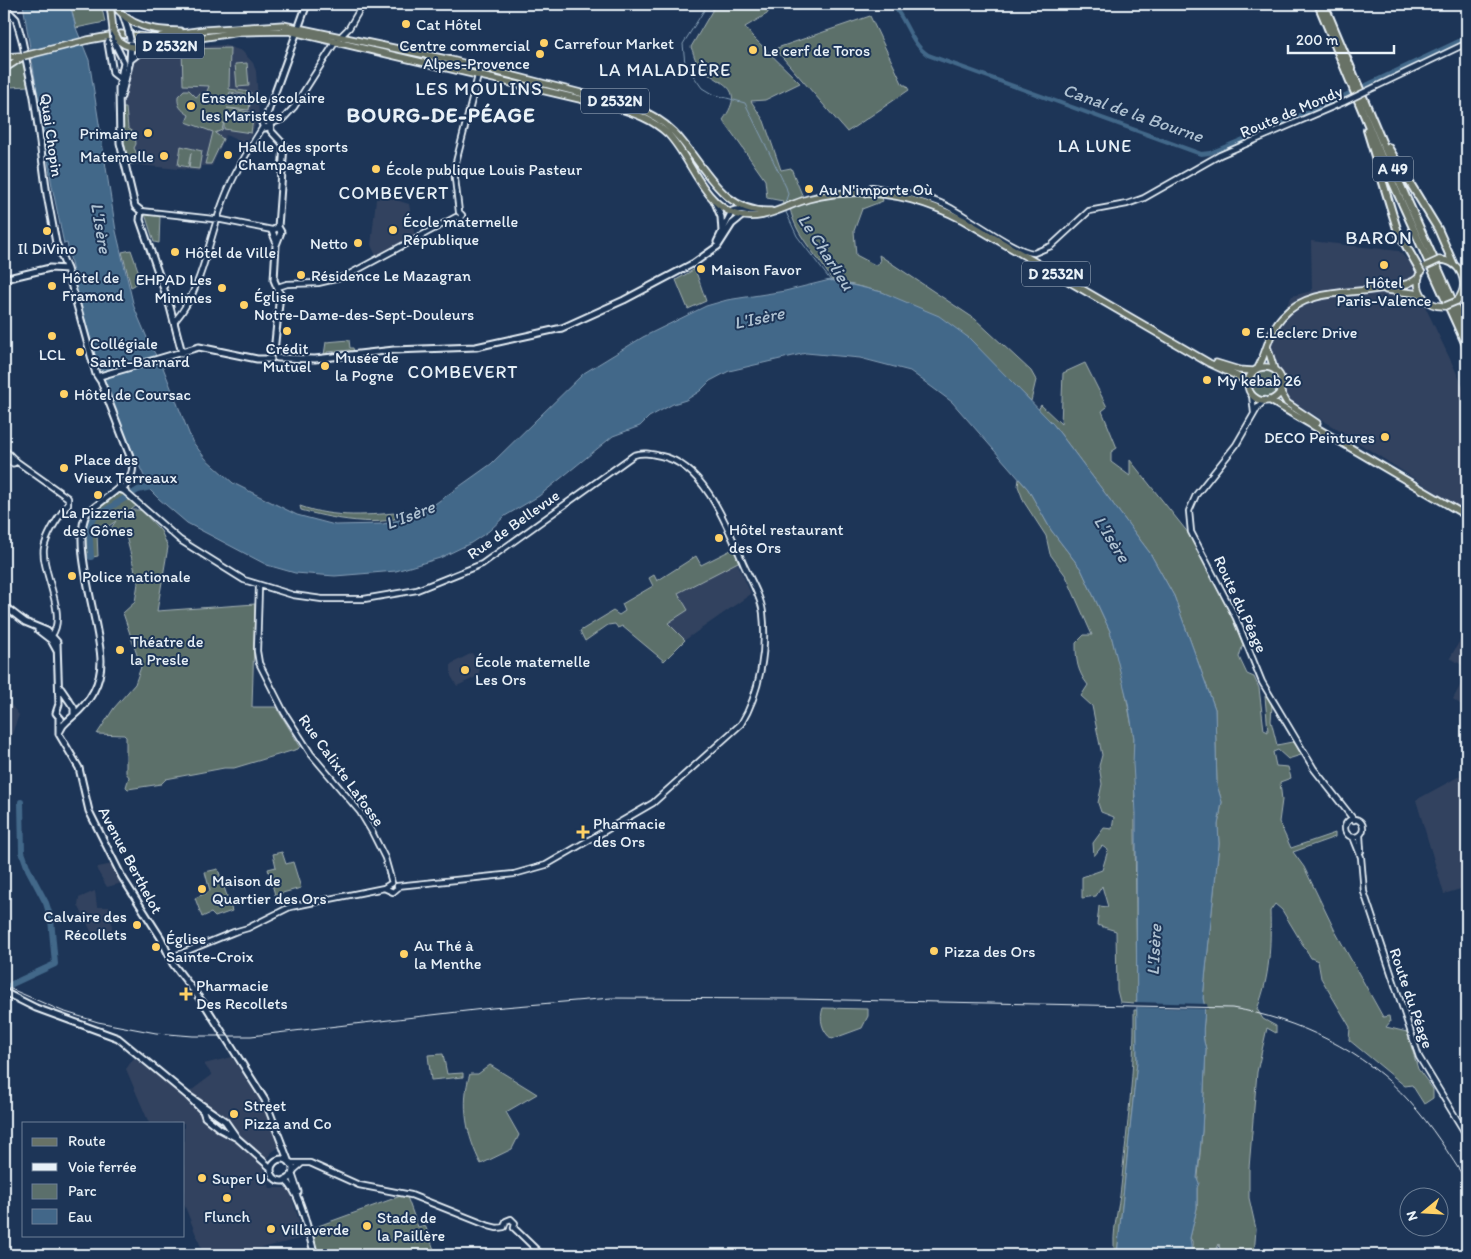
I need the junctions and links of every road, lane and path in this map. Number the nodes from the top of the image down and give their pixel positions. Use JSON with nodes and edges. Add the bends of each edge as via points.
{"nodes":[{"id":1,"x":110,"y":4,"type":"edge"},
{"id":2,"x":114,"y":4,"type":"edge"},
{"id":3,"x":307,"y":4,"type":"edge"},
{"id":4,"x":363,"y":4,"type":"edge"},
{"id":5,"x":1318,"y":4,"type":"edge"},
{"id":6,"x":1324,"y":4,"type":"edge"},
{"id":7,"x":4,"y":7,"type":"edge"},
{"id":8,"x":123,"y":15,"type":"junction"},
{"id":9,"x":112,"y":20,"type":"junction"},
{"id":10,"x":297,"y":30,"type":"junction"},
{"id":11,"x":112,"y":31,"type":"junction"},
{"id":12,"x":197,"y":31,"type":"junction"},
{"id":13,"x":143,"y":36,"type":"junction"},
{"id":14,"x":342,"y":36,"type":"junction"},
{"id":15,"x":96,"y":38,"type":"junction"},
{"id":16,"x":209,"y":38,"type":"junction"},
{"id":17,"x":116,"y":41,"type":"junction"},
{"id":18,"x":336,"y":41,"type":"junction"},
{"id":19,"x":1467,"y":43,"type":"edge"},
{"id":20,"x":131,"y":47,"type":"junction"},
{"id":21,"x":109,"y":48,"type":"junction"},
{"id":22,"x":145,"y":48,"type":"junction"},
{"id":23,"x":7,"y":60,"type":"edge"},
{"id":24,"x":130,"y":61,"type":"junction"},
{"id":25,"x":480,"y":68,"type":"junction"},
{"id":26,"x":4,"y":69,"type":"edge"},
{"id":27,"x":478,"y":75,"type":"junction"},
{"id":28,"x":123,"y":80,"type":"junction"},
{"id":29,"x":1350,"y":82,"type":"junction"},
{"id":30,"x":1370,"y":114,"type":"junction"},
{"id":31,"x":267,"y":125,"type":"junction"},
{"id":32,"x":872,"y":187,"type":"dead end"},
{"id":33,"x":712,"y":197,"type":"junction"},
{"id":34,"x":781,"y":209,"type":"junction"},
{"id":35,"x":141,"y":211,"type":"junction"},
{"id":36,"x":756,"y":211,"type":"junction"},
{"id":37,"x":730,"y":212,"type":"junction"},
{"id":38,"x":742,"y":216,"type":"junction"},
{"id":39,"x":217,"y":220,"type":"junction"},
{"id":40,"x":275,"y":228,"type":"junction"},
{"id":41,"x":722,"y":235,"type":"junction"},
{"id":42,"x":277,"y":238,"type":"junction"},
{"id":43,"x":709,"y":252,"type":"junction"},
{"id":44,"x":1455,"y":264,"type":"junction"},
{"id":45,"x":64,"y":265,"type":"junction"},
{"id":46,"x":1465,"y":266,"type":"dead end"},
{"id":47,"x":1420,"y":275,"type":"junction"},
{"id":48,"x":4,"y":279,"type":"edge"},
{"id":49,"x":1466,"y":280,"type":"edge"},
{"id":50,"x":277,"y":285,"type":"junction"},
{"id":51,"x":1379,"y":290,"type":"junction"},
{"id":52,"x":1421,"y":294,"type":"junction"},
{"id":53,"x":174,"y":321,"type":"junction"},
{"id":54,"x":1467,"y":333,"type":"edge"},
{"id":55,"x":1267,"y":347,"type":"junction"},
{"id":56,"x":1467,"y":347,"type":"edge"},
{"id":57,"x":274,"y":352,"type":"junction"},
{"id":58,"x":182,"y":353,"type":"junction"},
{"id":59,"x":1195,"y":355,"type":"junction"},
{"id":60,"x":277,"y":358,"type":"junction"},
{"id":61,"x":271,"y":359,"type":"junction"},
{"id":62,"x":1274,"y":369,"type":"junction"},
{"id":63,"x":1256,"y":370,"type":"junction"},
{"id":64,"x":101,"y":378,"type":"junction"},
{"id":65,"x":1248,"y":385,"type":"junction"},
{"id":66,"x":1280,"y":391,"type":"junction"},
{"id":67,"x":1252,"y":395,"type":"junction"},
{"id":68,"x":1267,"y":400,"type":"junction"},
{"id":69,"x":1253,"y":415,"type":"junction"},
{"id":70,"x":1339,"y":439,"type":"junction"},
{"id":71,"x":4,"y":448,"type":"edge"},
{"id":72,"x":4,"y":456,"type":"edge"},
{"id":73,"x":13,"y":460,"type":"junction"},
{"id":74,"x":124,"y":488,"type":"junction"},
{"id":75,"x":1467,"y":516,"type":"edge"},
{"id":76,"x":259,"y":587,"type":"junction"},
{"id":77,"x":4,"y":603,"type":"edge"},
{"id":78,"x":50,"y":636,"type":"junction"},
{"id":79,"x":60,"y":683,"type":"junction"},
{"id":80,"x":89,"y":699,"type":"junction"},
{"id":81,"x":59,"y":704,"type":"junction"},
{"id":82,"x":71,"y":704,"type":"junction"},
{"id":83,"x":74,"y":716,"type":"junction"},
{"id":84,"x":59,"y":718,"type":"junction"},
{"id":85,"x":66,"y":720,"type":"junction"},
{"id":86,"x":59,"y":734,"type":"junction"},
{"id":87,"x":1340,"y":803,"type":"junction"},
{"id":88,"x":1354,"y":820,"type":"junction"},
{"id":89,"x":1347,"y":822,"type":"junction"},
{"id":90,"x":1360,"y":835,"type":"junction"},
{"id":91,"x":1353,"y":837,"type":"junction"},
{"id":92,"x":1361,"y":857,"type":"junction"},
{"id":93,"x":396,"y":886,"type":"junction"},
{"id":94,"x":386,"y":888,"type":"junction"},
{"id":95,"x":170,"y":958,"type":"junction"},
{"id":96,"x":4,"y":992,"type":"edge"},
{"id":97,"x":206,"y":1111,"type":"junction"},
{"id":98,"x":228,"y":1125,"type":"junction"},
{"id":99,"x":223,"y":1130,"type":"junction"},
{"id":100,"x":1467,"y":1136,"type":"edge"},
{"id":101,"x":237,"y":1138,"type":"junction"},
{"id":102,"x":283,"y":1147,"type":"junction"},
{"id":103,"x":255,"y":1153,"type":"junction"},
{"id":104,"x":277,"y":1160,"type":"junction"},
{"id":105,"x":289,"y":1162,"type":"junction"},
{"id":106,"x":301,"y":1164,"type":"junction"},
{"id":107,"x":271,"y":1168,"type":"junction"},
{"id":108,"x":293,"y":1173,"type":"junction"},
{"id":109,"x":285,"y":1180,"type":"junction"},
{"id":110,"x":298,"y":1200,"type":"junction"},
{"id":111,"x":504,"y":1227,"type":"junction"},
{"id":112,"x":514,"y":1228,"type":"junction"},
{"id":113,"x":315,"y":1255,"type":"edge"},
{"id":114,"x":542,"y":1255,"type":"edge"}],
"edges":[{"from":1,"to":9,"type":"main road","number":"D 2532N"},
{"from":2,"to":8,"type":"main road","number":"D 2532N"},
{"from":3,"to":10,"type":"main road"},
{"from":4,"to":14,"type":"street"},
{"from":5,"to":29,"type":"highway","number":"A 49"},
{"from":6,"to":30,"type":"highway","number":"A 49"},
{"from":7,"to":45,"type":"main road","name":"Quai Chopin","via":[[16,18],[30,74],[47,195],[56,243]]},
{"from":8,"to":9,"type":"main road"},
{"from":8,"to":12,"type":"main road","number":"D 2532N","via":[[149,28]]},
{"from":8,"to":20,"type":"main road","bridge":true},
{"from":9,"to":11,"type":"main road","number":"D 2532N"},
{"from":10,"to":12,"type":"main road","number":"D 2532N","via":[[270,24]]},
{"from":10,"to":14,"type":"main road","number":"D 2532N"},
{"from":10,"to":16,"type":"main road","number":"D 2532N","via":[[262,30]]},
{"from":10,"to":18,"type":"main road","number":"D 2532N"},
{"from":10,"to":31,"type":"main road"},
{"from":11,"to":13,"type":"main road"},
{"from":11,"to":15,"type":"main road"},
{"from":11,"to":17,"type":"main road","number":"D 2532N","bridge":true},
{"from":11,"to":21,"type":"main road"},
{"from":12,"to":13,"type":"main road","via":[[171,36]]},
{"from":13,"to":16,"type":"main road","via":[[172,41]]},
{"from":14,"to":18,"type":"street"},
{"from":14,"to":25,"type":"main road","number":"D 2532N"},
{"from":15,"to":21,"type":"main road"},
{"from":15,"to":23,"type":"main road","bridge":true},
{"from":16,"to":22,"type":"main road","number":"D 2532N"},
{"from":17,"to":20,"type":"main road","number":"D 2532N"},
{"from":17,"to":28,"type":"main road","via":[[124,62]]},
{"from":18,"to":27,"type":"main road","number":"D 2532N"},
{"from":18,"to":31,"type":"street","via":[[294,108],[283,119]]},
{"from":19,"to":32,"type":"street","name":"Route de Mondy","bridge":true,"via":[[1344,102],[1220,155],[1148,196],[1128,204],[1089,211],[1051,246],[1031,253],[945,205]]},
{"from":20,"to":22,"type":"main road","number":"D 2532N"},
{"from":20,"to":24,"type":"main road"},
{"from":21,"to":28,"type":"main road","via":[[113,73]]},
{"from":22,"to":24,"type":"main road"},
{"from":23,"to":26,"type":"main road"},
{"from":24,"to":28,"type":"main road"},
{"from":25,"to":27,"type":"street"},
{"from":25,"to":36,"type":"main road","number":"D 2532N","via":[[649,113],[673,131],[724,195],[739,206]]},
{"from":27,"to":33,"type":"main road","number":"D 2532N","via":[[614,107],[648,119],[674,141]]},
{"from":27,"to":50,"type":"street","via":[[454,170],[462,216],[344,277],[318,283]]},
{"from":28,"to":35,"type":"main road","via":[[120,100],[122,151],[136,206]]},
{"from":29,"to":47,"type":"highway","via":[[1398,232]]},
{"from":29,"to":56,"type":"highway","number":"A 49"},
{"from":30,"to":44,"type":"highway"},
{"from":30,"to":54,"type":"highway","number":"A 49"},
{"from":31,"to":39,"type":"street","via":[[240,164]]},
{"from":31,"to":40,"type":"main road","via":[[284,145]]},
{"from":33,"to":37,"type":"main road","number":"D 2532N"},
{"from":33,"to":41,"type":"main road","via":[[721,217]]},
{"from":34,"to":36,"type":"main road","number":"D 2532N"},
{"from":34,"to":38,"type":"main road","number":"D 2532N","via":[[761,217]]},
{"from":34,"to":59,"type":"main road","number":"D 2532N","via":[[833,194],[872,192],[932,206],[970,224]]},
{"from":35,"to":39,"type":"street"},
{"from":35,"to":53,"type":"main road","via":[[140,220]]},
{"from":36,"to":37,"type":"main road","number":"D 2532N","via":[[737,209]]},
{"from":37,"to":38,"type":"main road","number":"D 2532N"},
{"from":37,"to":41,"type":"main road"},
{"from":38,"to":43,"type":"main road","via":[[734,221],[725,238]]},
{"from":39,"to":40,"type":"street"},
{"from":39,"to":53,"type":"street","via":[[185,309]]},
{"from":40,"to":42,"type":"main road"},
{"from":40,"to":42,"type":"main road","via":[[281,232]]},
{"from":41,"to":43,"type":"main road"},
{"from":42,"to":50,"type":"main road"},
{"from":43,"to":60,"type":"main road","via":[[676,274],[562,328],[476,347],[394,350],[322,359]]},
{"from":44,"to":46,"type":"main road"},
{"from":44,"to":47,"type":"main road","bridge":true,"via":[[1439,260],[1426,266]]},
{"from":44,"to":49,"type":"main road"},
{"from":45,"to":48,"type":"main road"},
{"from":45,"to":64,"type":"main road","name":"Quai Chopin"},
{"from":47,"to":51,"type":"main road","via":[[1408,284]]},
{"from":47,"to":52,"type":"main road"},
{"from":49,"to":52,"type":"main road","bridge":true,"via":[[1457,301],[1445,306],[1431,304]]},
{"from":50,"to":57,"type":"main road","via":[[280,294]]},
{"from":51,"to":52,"type":"main road"},
{"from":51,"to":55,"type":"main road","via":[[1300,302],[1276,324]]},
{"from":53,"to":58,"type":"main road"},
{"from":55,"to":62,"type":"main road"},
{"from":55,"to":63,"type":"main road"},
{"from":57,"to":60,"type":"main road"},
{"from":57,"to":61,"type":"main road","via":[[270,354]]},
{"from":58,"to":61,"type":"main road","via":[[202,346],[257,359]]},
{"from":58,"to":64,"type":"main road"},
{"from":59,"to":63,"type":"main road","number":"D 2532N","via":[[1239,370]]},
{"from":59,"to":65,"type":"main road","number":"D 2532N","via":[[1241,378]]},
{"from":60,"to":61,"type":"main road"},
{"from":62,"to":63,"type":"main road"},
{"from":62,"to":66,"type":"main road","via":[[1281,378]]},
{"from":63,"to":65,"type":"main road","via":[[1249,377]]},
{"from":64,"to":74,"type":"main road","name":"Quai Chopin","via":[[133,464]]},
{"from":65,"to":67,"type":"main road"},
{"from":66,"to":68,"type":"main road"},
{"from":66,"to":70,"type":"main road","via":[[1287,403]]},
{"from":67,"to":68,"type":"main road"},
{"from":67,"to":69,"type":"street"},
{"from":68,"to":69,"type":"street","name":"Route du Péage"},
{"from":68,"to":70,"type":"main road"},
{"from":69,"to":87,"type":"street","name":"Route du Péage","via":[[1236,445],[1196,495],[1189,511],[1191,532],[1239,624],[1262,682],[1314,770]]},
{"from":70,"to":75,"type":"main road"},
{"from":71,"to":73,"type":"street"},
{"from":72,"to":73,"type":"street"},
{"from":73,"to":78,"type":"street","via":[[68,498],[68,504],[43,551],[55,609],[56,628]]},
{"from":74,"to":76,"type":"street","name":"Rue de Bellevue","via":[[180,540]]},
{"from":74,"to":80,"type":"main road","via":[[87,513],[84,522],[83,542],[101,667]]},
{"from":76,"to":93,"type":"street","name":"Rue Calixte Lafosse","via":[[259,663],[284,712],[311,754],[368,825]]},
{"from":76,"to":93,"type":"street","name":"Rue de Bellevue","via":[[322,599],[364,599],[417,590],[482,564],[627,458],[638,454],[670,458],[694,474],[717,509],[759,598],[763,613],[760,672],[746,714],[740,724],[653,803],[546,865],[514,874]]},
{"from":77,"to":78,"type":"main road","via":[[20,622]]},
{"from":78,"to":79,"type":"main road","via":[[58,656]]},
{"from":79,"to":81,"type":"main road"},
{"from":79,"to":82,"type":"main road"},
{"from":80,"to":82,"type":"main road"},
{"from":80,"to":83,"type":"main road"},
{"from":81,"to":82,"type":"main road"},
{"from":81,"to":84,"type":"main road","via":[[56,710]]},
{"from":82,"to":83,"type":"main road"},
{"from":83,"to":85,"type":"main road"},
{"from":84,"to":85,"type":"main road"},
{"from":84,"to":86,"type":"main road"},
{"from":85,"to":86,"type":"main road"},
{"from":86,"to":95,"type":"main road","name":"Avenue Berthelot","via":[[79,768],[89,811],[122,877]]},
{"from":87,"to":88,"type":"street","name":"Route du Péage"},
{"from":87,"to":89,"type":"street","name":"Route du Péage"},
{"from":88,"to":89,"type":"street"},
{"from":88,"to":90,"type":"street","via":[[1362,824]]},
{"from":89,"to":91,"type":"street","via":[[1346,831]]},
{"from":90,"to":91,"type":"street"},
{"from":90,"to":92,"type":"street","name":"Route du Péage"},
{"from":91,"to":92,"type":"street","name":"Route du Péage"},
{"from":92,"to":100,"type":"street","name":"Route du Péage","via":[[1364,892],[1418,1057]]},
{"from":93,"to":94,"type":"street"},
{"from":93,"to":94,"type":"street","name":"Rue de Bellevue","via":[[393,892]]},
{"from":94,"to":95,"type":"street","name":"Rue de Bellevue","via":[[290,907],[249,928]]},
{"from":95,"to":102,"type":"main road","name":"Avenue Berthelot","via":[[207,1008],[265,1100]]},
{"from":96,"to":97,"type":"main road","via":[[36,1008],[113,1036]]},
{"from":97,"to":98,"type":"main road"},
{"from":97,"to":99,"type":"main road","via":[[205,1117]]},
{"from":98,"to":99,"type":"main road"},
{"from":98,"to":101,"type":"main road"},
{"from":99,"to":101,"type":"main road"},
{"from":101,"to":103,"type":"main road"},
{"from":102,"to":104,"type":"main road"},
{"from":102,"to":105,"type":"main road","name":"Avenue Berthelot"},
{"from":103,"to":104,"type":"main road"},
{"from":103,"to":107,"type":"main road"},
{"from":104,"to":105,"type":"main road"},
{"from":104,"to":107,"type":"main road"},
{"from":105,"to":106,"type":"street"},
{"from":105,"to":108,"type":"main road"},
{"from":106,"to":108,"type":"street"},
{"from":106,"to":111,"type":"street","via":[[310,1163],[359,1185],[411,1195],[489,1226]]},
{"from":107,"to":109,"type":"main road","via":[[275,1178]]},
{"from":108,"to":109,"type":"main road"},
{"from":108,"to":110,"type":"main road"},
{"from":109,"to":110,"type":"main road","via":[[293,1187]]},
{"from":110,"to":113,"type":"main road"},
{"from":111,"to":112,"type":"street"},
{"from":111,"to":112,"type":"street","via":[[506,1220],[511,1219],[515,1223]]},
{"from":112,"to":114,"type":"street"}]}
